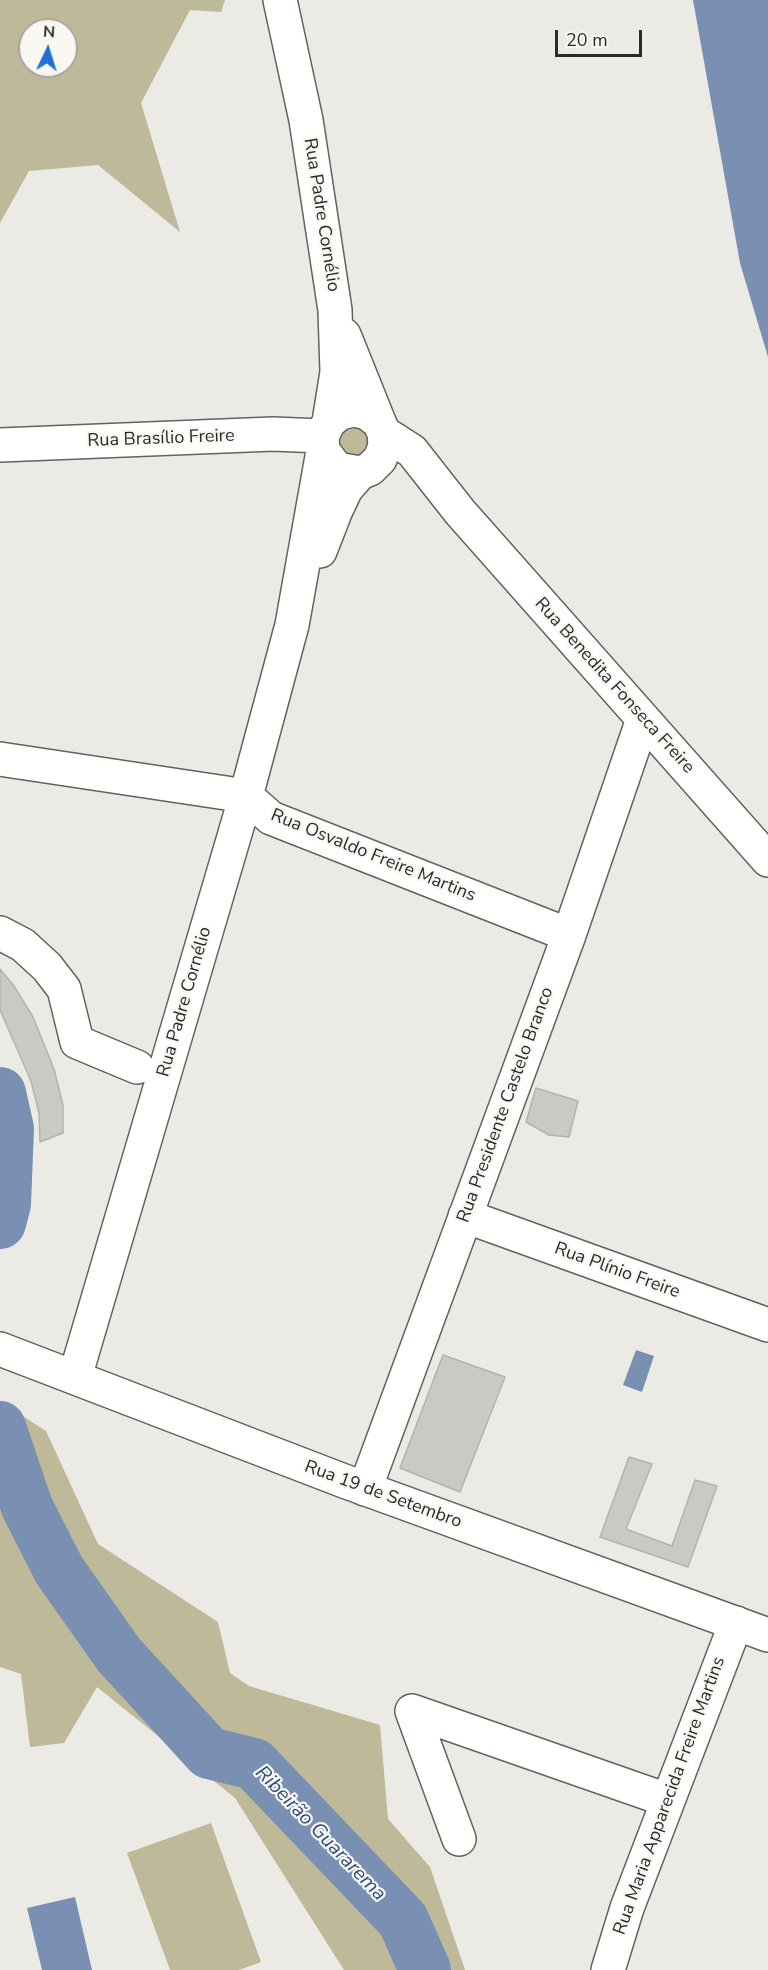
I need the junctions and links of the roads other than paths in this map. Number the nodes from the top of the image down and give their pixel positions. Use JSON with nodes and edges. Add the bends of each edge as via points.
{"nodes":[{"id":1,"x":280,"y":0,"type":"edge"},
{"id":2,"x":303,"y":0,"type":"edge"},
{"id":3,"x":306,"y":120,"type":"junction"},
{"id":4,"x":335,"y":310,"type":"junction"},
{"id":5,"x":381,"y":427,"type":"junction"},
{"id":6,"x":325,"y":436,"type":"junction"},
{"id":7,"x":0,"y":445,"type":"edge"},
{"id":8,"x":365,"y":471,"type":"junction"},
{"id":9,"x":460,"y":512,"type":"junction"},
{"id":10,"x":292,"y":626,"type":"junction"},
{"id":11,"x":643,"y":719,"type":"junction"},
{"id":12,"x":0,"y":759,"type":"edge"},
{"id":13,"x":246,"y":796,"type":"junction"},
{"id":14,"x":768,"y":860,"type":"edge"},
{"id":15,"x":0,"y":933,"type":"edge"},
{"id":16,"x":569,"y":935,"type":"junction"},
{"id":17,"x":137,"y":1067,"type":"dead end"},
{"id":18,"x":465,"y":1216,"type":"junction"},
{"id":19,"x":768,"y":1325,"type":"edge"},
{"id":20,"x":0,"y":1349,"type":"edge"},
{"id":21,"x":75,"y":1377,"type":"junction"},
{"id":22,"x":364,"y":1489,"type":"junction"},
{"id":23,"x":736,"y":1623,"type":"junction"},
{"id":24,"x":768,"y":1635,"type":"edge"},
{"id":25,"x":667,"y":1800,"type":"junction"},
{"id":26,"x":459,"y":1839,"type":"dead end"},
{"id":27,"x":608,"y":1970,"type":"edge"}],
"edges":[{"from":1,"to":3,"type":"street","name":"Rua Padre Cornélio"},
{"from":2,"to":3,"type":"street","name":"Rua Padre Cornélio"},
{"from":3,"to":4,"type":"street","name":"Rua Padre Cornélio"},
{"from":4,"to":5,"type":"street","name":"Rua Padre Cornélio"},
{"from":4,"to":6,"type":"street","name":"Rua Padre Cornélio","via":[[337,372]]},
{"from":5,"to":6,"type":"street","via":[[367,413],[354,410],[340,413]]},
{"from":5,"to":8,"type":"street","via":[[385,446],[380,459]]},
{"from":5,"to":9,"type":"street","via":[[412,451]]},
{"from":6,"to":7,"type":"street","name":"Rua Brasílio Freire","via":[[273,434]]},
{"from":6,"to":8,"type":"street","via":[[337,469]]},
{"from":6,"to":10,"type":"street","name":"Rua Padre Cornélio"},
{"from":8,"to":9,"type":"street","via":[[400,470],[414,476]]},
{"from":8,"to":10,"type":"street","name":"Rua Padre Cornélio","via":[[346,489],[336,510]]},
{"from":9,"to":11,"type":"street","name":"Rua Benedita Fonseca Freire"},
{"from":10,"to":13,"type":"street","name":"Rua Padre Cornélio"},
{"from":11,"to":14,"type":"street","name":"Rua Benedita Fonseca Freire"},
{"from":11,"to":16,"type":"street","name":"Rua Presidente Castelo Branco"},
{"from":12,"to":13,"type":"street"},
{"from":13,"to":16,"type":"street","name":"Rua Osvaldo Freire Martins","via":[[271,818]]},
{"from":13,"to":21,"type":"street","name":"Rua Padre Cornélio"},
{"from":15,"to":17,"type":"street","via":[[23,945],[64,989],[77,1042]]},
{"from":16,"to":18,"type":"street","name":"Rua Presidente Castelo Branco"},
{"from":18,"to":19,"type":"street","name":"Rua Plínio Freire"},
{"from":18,"to":22,"type":"street","name":"Rua Presidente Castelo Branco"},
{"from":20,"to":21,"type":"street","name":"Rua 19 de Setembro"},
{"from":21,"to":22,"type":"street","name":"Rua 19 de Setembro"},
{"from":22,"to":23,"type":"street","name":"Rua 19 de Setembro"},
{"from":23,"to":24,"type":"street","name":"Rua 19 de Setembro"},
{"from":23,"to":25,"type":"street","name":"Rua Maria Apparecida Freire Martins"},
{"from":25,"to":26,"type":"street","via":[[412,1711]]},
{"from":25,"to":27,"type":"street","name":"Rua Maria Apparecida Freire Martins"}]}
